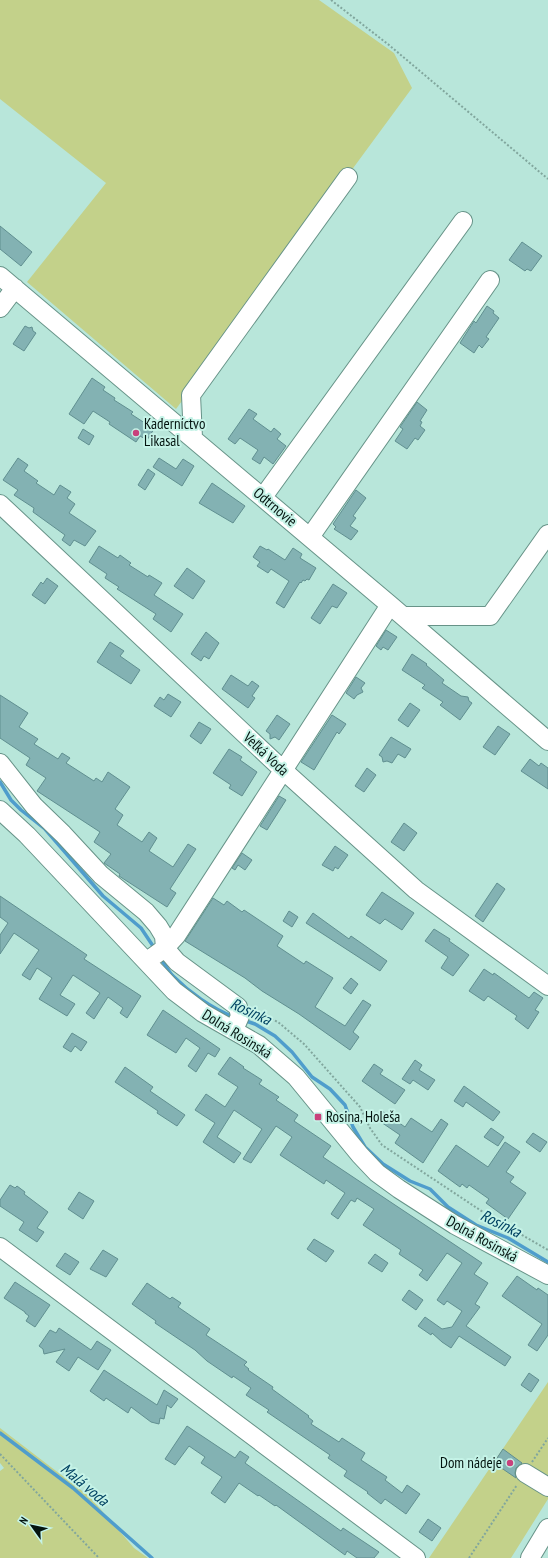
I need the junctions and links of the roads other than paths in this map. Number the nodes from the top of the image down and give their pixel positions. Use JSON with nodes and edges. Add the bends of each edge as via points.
{"nodes":[{"id":1,"x":348,"y":177,"type":"dead end"},
{"id":2,"x":463,"y":222,"type":"dead end"},
{"id":3,"x":0,"y":276,"type":"edge"},
{"id":4,"x":490,"y":280,"type":"dead end"},
{"id":5,"x":15,"y":288,"type":"junction"},
{"id":6,"x":0,"y":308,"type":"edge"},
{"id":7,"x":193,"y":438,"type":"junction"},
{"id":8,"x":263,"y":497,"type":"junction"},
{"id":9,"x":0,"y":504,"type":"edge"},
{"id":10,"x":548,"y":534,"type":"edge"},
{"id":11,"x":310,"y":537,"type":"junction"},
{"id":12,"x":390,"y":605,"type":"junction"},
{"id":13,"x":404,"y":616,"type":"junction"},
{"id":14,"x":548,"y":741,"type":"edge"},
{"id":15,"x":283,"y":770,"type":"junction"},
{"id":16,"x":4,"y":776,"type":"edge"},
{"id":17,"x":0,"y":810,"type":"edge"},
{"id":18,"x":157,"y":954,"type":"junction"},
{"id":19,"x":548,"y":986,"type":"edge"},
{"id":20,"x":238,"y":1019,"type":"junction"},
{"id":21,"x":0,"y":1247,"type":"edge"},
{"id":22,"x":548,"y":1275,"type":"edge"},
{"id":23,"x":525,"y":1473,"type":"road end"},
{"id":24,"x":548,"y":1487,"type":"edge"},
{"id":25,"x":548,"y":1528,"type":"edge"},
{"id":26,"x":416,"y":1558,"type":"edge"},
{"id":27,"x":530,"y":1558,"type":"edge"}],
"edges":[{"from":1,"to":7,"type":"street","via":[[192,395]]},
{"from":2,"to":8,"type":"street"},
{"from":3,"to":5,"type":"street","name":"Odtrnovie"},
{"from":4,"to":11,"type":"street"},
{"from":5,"to":6,"type":"street"},
{"from":5,"to":7,"type":"street","name":"Odtrnovie"},
{"from":7,"to":8,"type":"street","name":"Odtrnovie"},
{"from":8,"to":11,"type":"street","name":"Odtrnovie"},
{"from":9,"to":15,"type":"street","name":"Veľká Voda"},
{"from":10,"to":13,"type":"street","via":[[490,616]]},
{"from":11,"to":12,"type":"street","name":"Odtrnovie"},
{"from":12,"to":13,"type":"street","name":"Odtrnovie"},
{"from":12,"to":15,"type":"street"},
{"from":13,"to":14,"type":"street","name":"Odtrnovie"},
{"from":15,"to":18,"type":"street","via":[[176,936]]},
{"from":15,"to":19,"type":"street","name":"Veľká Voda","via":[[416,890]]},
{"from":16,"to":18,"type":"street","via":[[101,875],[146,912],[164,936]]},
{"from":17,"to":18,"type":"street","name":"Dolná Rosinská"},
{"from":18,"to":20,"type":"street","via":[[177,962],[235,1004]]},
{"from":18,"to":20,"type":"street","name":"Dolná Rosinská","via":[[174,991],[187,1002],[203,1013]]},
{"from":20,"to":22,"type":"street","name":"Dolná Rosinská","via":[[260,1045],[296,1077],[360,1155],[382,1176],[455,1225]]},
{"from":21,"to":26,"type":"street"},
{"from":23,"to":24,"type":"street"},
{"from":25,"to":27,"type":"street"}]}
